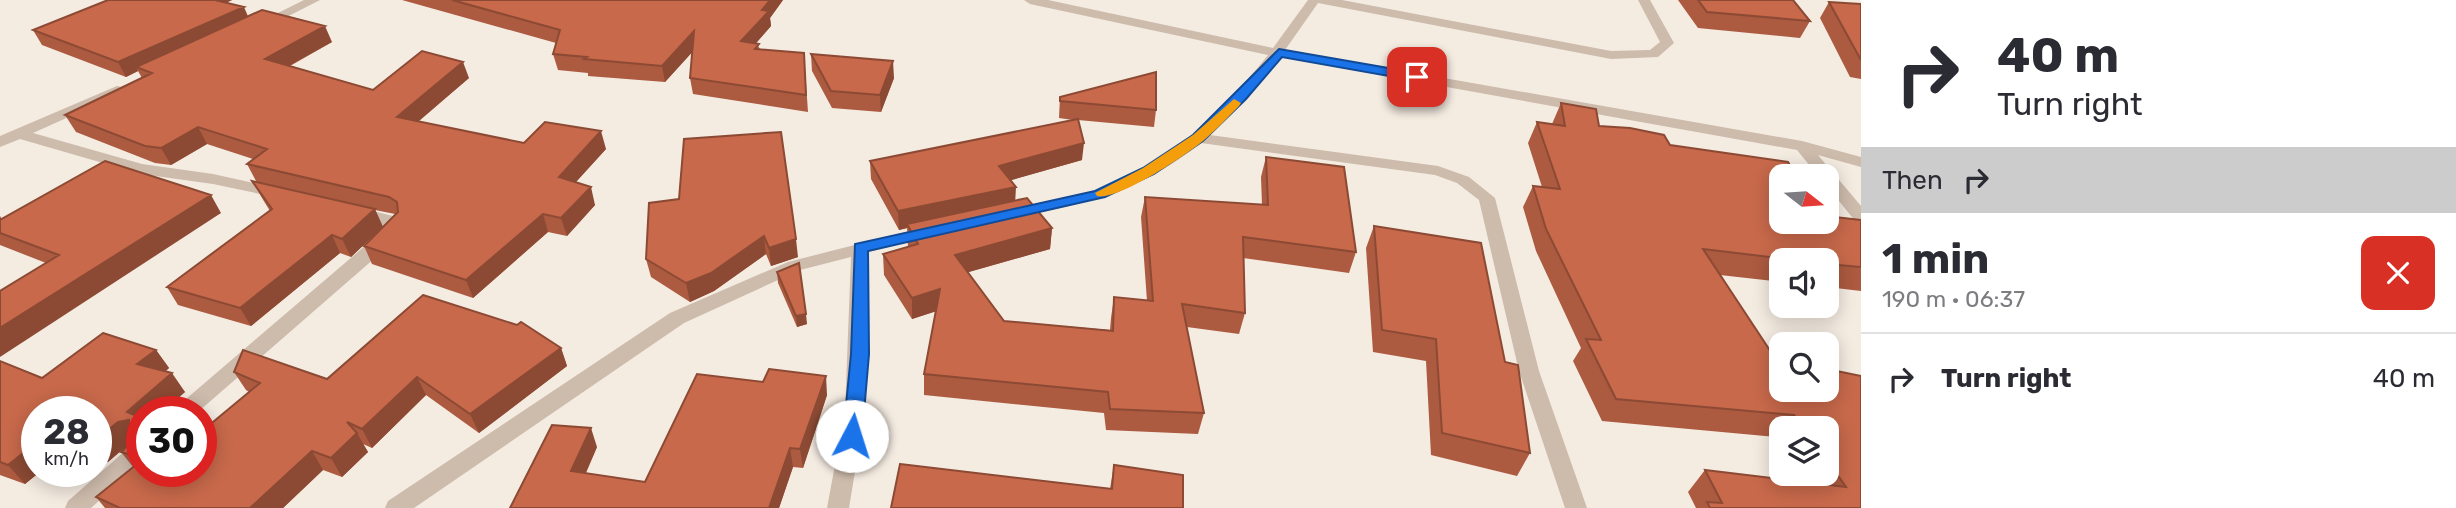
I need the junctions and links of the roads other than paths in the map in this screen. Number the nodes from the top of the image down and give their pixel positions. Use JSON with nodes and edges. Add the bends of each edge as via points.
{"nodes":[{"id":1,"x":314,"y":0,"type":"edge"},
{"id":2,"x":1030,"y":0,"type":"edge"},
{"id":3,"x":1314,"y":0,"type":"edge"},
{"id":4,"x":1322,"y":0,"type":"edge"},
{"id":5,"x":1644,"y":0,"type":"edge"},
{"id":6,"x":251,"y":29,"type":"edge"},
{"id":7,"x":1279,"y":53,"type":"junction"},
{"id":8,"x":137,"y":81,"type":"edge"},
{"id":9,"x":20,"y":134,"type":"junction"},
{"id":10,"x":1198,"y":138,"type":"junction"},
{"id":11,"x":0,"y":142,"type":"edge"},
{"id":12,"x":1802,"y":146,"type":"junction"},
{"id":13,"x":1861,"y":162,"type":"edge"},
{"id":14,"x":294,"y":197,"type":"edge"},
{"id":15,"x":345,"y":209,"type":"edge"},
{"id":16,"x":993,"y":217,"type":"edge"},
{"id":17,"x":1861,"y":217,"type":"edge"},
{"id":18,"x":953,"y":226,"type":"edge"},
{"id":19,"x":860,"y":248,"type":"junction"},
{"id":20,"x":203,"y":396,"type":"edge"},
{"id":21,"x":126,"y":463,"type":"edge"},
{"id":22,"x":76,"y":508,"type":"edge"},
{"id":23,"x":396,"y":508,"type":"edge"},
{"id":24,"x":838,"y":508,"type":"edge"},
{"id":25,"x":1576,"y":508,"type":"edge"}],
"edges":[{"from":1,"to":6,"type":"street"},
{"from":2,"to":7,"type":"street"},
{"from":3,"to":7,"type":"street"},
{"from":4,"to":5,"type":"street","via":[[1611,55],[1653,54],[1667,43]]},
{"from":7,"to":10,"type":"street"},
{"from":7,"to":12,"type":"street"},
{"from":8,"to":9,"type":"street"},
{"from":9,"to":11,"type":"street"},
{"from":9,"to":14,"type":"street","via":[[141,169]]},
{"from":10,"to":16,"type":"street","via":[[1149,171],[1100,194]]},
{"from":10,"to":25,"type":"street","via":[[1438,171],[1464,180],[1487,198],[1529,371]]},
{"from":12,"to":13,"type":"street"},
{"from":12,"to":17,"type":"street"},
{"from":15,"to":20,"type":"street","via":[[395,222],[395,228]]},
{"from":18,"to":19,"type":"street"},
{"from":19,"to":23,"type":"street","via":[[794,266],[677,318]]},
{"from":19,"to":24,"type":"street","via":[[860,354],[850,464]]},
{"from":21,"to":22,"type":"street"}]}
